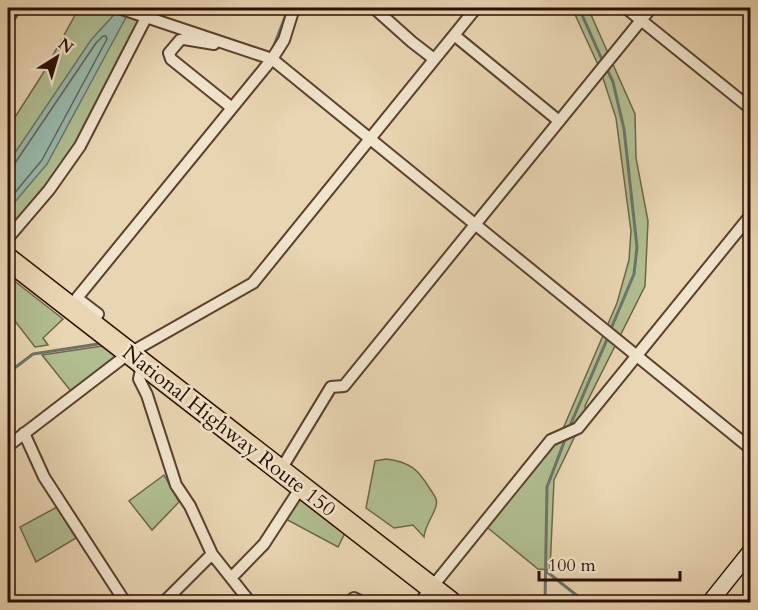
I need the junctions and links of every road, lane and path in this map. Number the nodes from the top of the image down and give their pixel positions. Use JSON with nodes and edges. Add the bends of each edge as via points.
{"nodes":[{"id":1,"x":15,"y":8,"type":"edge"},
{"id":2,"x":119,"y":8,"type":"edge"},
{"id":3,"x":294,"y":8,"type":"edge"},
{"id":4,"x":374,"y":8,"type":"edge"},
{"id":5,"x":476,"y":8,"type":"edge"},
{"id":6,"x":626,"y":8,"type":"edge"},
{"id":7,"x":651,"y":8,"type":"edge"},
{"id":8,"x":148,"y":12,"type":"edge"},
{"id":9,"x":8,"y":19,"type":"edge"},
{"id":10,"x":641,"y":20,"type":"junction"},
{"id":11,"x":454,"y":35,"type":"junction"},
{"id":12,"x":229,"y":44,"type":"junction"},
{"id":13,"x":269,"y":58,"type":"junction"},
{"id":14,"x":435,"y":59,"type":"junction"},
{"id":15,"x":230,"y":107,"type":"junction"},
{"id":16,"x":750,"y":108,"type":"edge"},
{"id":17,"x":559,"y":121,"type":"junction"},
{"id":18,"x":370,"y":138,"type":"junction"},
{"id":19,"x":750,"y":216,"type":"edge"},
{"id":20,"x":475,"y":224,"type":"junction"},
{"id":21,"x":8,"y":238,"type":"edge"},
{"id":22,"x":8,"y":259,"type":"edge"},
{"id":23,"x":91,"y":325,"type":"junction"},
{"id":24,"x":637,"y":356,"type":"junction"},
{"id":25,"x":135,"y":359,"type":"junction"},
{"id":26,"x":24,"y":433,"type":"junction"},
{"id":27,"x":8,"y":446,"type":"edge"},
{"id":28,"x":750,"y":448,"type":"edge"},
{"id":29,"x":280,"y":471,"type":"junction"},
{"id":30,"x":301,"y":487,"type":"junction"},
{"id":31,"x":750,"y":552,"type":"edge"},
{"id":32,"x":212,"y":554,"type":"junction"},
{"id":33,"x":231,"y":578,"type":"junction"},
{"id":34,"x":426,"y":595,"type":"edge"},
{"id":35,"x":125,"y":603,"type":"edge"},
{"id":36,"x":164,"y":603,"type":"edge"},
{"id":37,"x":250,"y":603,"type":"edge"},
{"id":38,"x":349,"y":603,"type":"edge"},
{"id":39,"x":362,"y":603,"type":"edge"},
{"id":40,"x":450,"y":603,"type":"edge"},
{"id":41,"x":710,"y":603,"type":"edge"}],
"edges":[{"from":1,"to":9,"type":"street"},
{"from":2,"to":8,"type":"street"},
{"from":3,"to":13,"type":"street","via":[[284,40]]},
{"from":4,"to":14,"type":"street"},
{"from":5,"to":11,"type":"street"},
{"from":6,"to":10,"type":"street"},
{"from":7,"to":10,"type":"street"},
{"from":8,"to":12,"type":"street"},
{"from":8,"to":21,"type":"street","via":[[80,146],[55,183]]},
{"from":10,"to":16,"type":"street"},
{"from":10,"to":17,"type":"street"},
{"from":11,"to":14,"type":"street"},
{"from":11,"to":17,"type":"street"},
{"from":12,"to":13,"type":"street"},
{"from":12,"to":15,"type":"street","via":[[184,39],[169,53],[171,59]]},
{"from":13,"to":15,"type":"street"},
{"from":13,"to":18,"type":"street"},
{"from":14,"to":18,"type":"street"},
{"from":15,"to":23,"type":"street","via":[[77,298],[98,314]]},
{"from":17,"to":20,"type":"street"},
{"from":18,"to":20,"type":"street"},
{"from":18,"to":25,"type":"street","via":[[253,283]]},
{"from":19,"to":24,"type":"street"},
{"from":20,"to":24,"type":"street"},
{"from":20,"to":29,"type":"street","via":[[344,386],[331,387]]},
{"from":22,"to":23,"type":"highway","name":"National Highway Route 150"},
{"from":23,"to":25,"type":"highway","name":"National Highway Route 150"},
{"from":24,"to":28,"type":"street"},
{"from":24,"to":34,"type":"street","via":[[578,428],[551,440]]},
{"from":25,"to":26,"type":"street"},
{"from":25,"to":29,"type":"highway","name":"National Highway Route 150"},
{"from":25,"to":32,"type":"street","via":[[176,485]]},
{"from":26,"to":27,"type":"street"},
{"from":26,"to":35,"type":"street","via":[[44,477]]},
{"from":29,"to":30,"type":"highway","name":"National Highway Route 150"},
{"from":30,"to":33,"type":"street","via":[[264,544]]},
{"from":30,"to":34,"type":"highway","name":"National Highway Route 150"},
{"from":31,"to":41,"type":"street"},
{"from":32,"to":33,"type":"street"},
{"from":32,"to":36,"type":"street"},
{"from":33,"to":37,"type":"street"},
{"from":34,"to":40,"type":"highway","name":"National Highway Route 150"},
{"from":38,"to":39,"type":"street","via":[[354,598]]}]}
